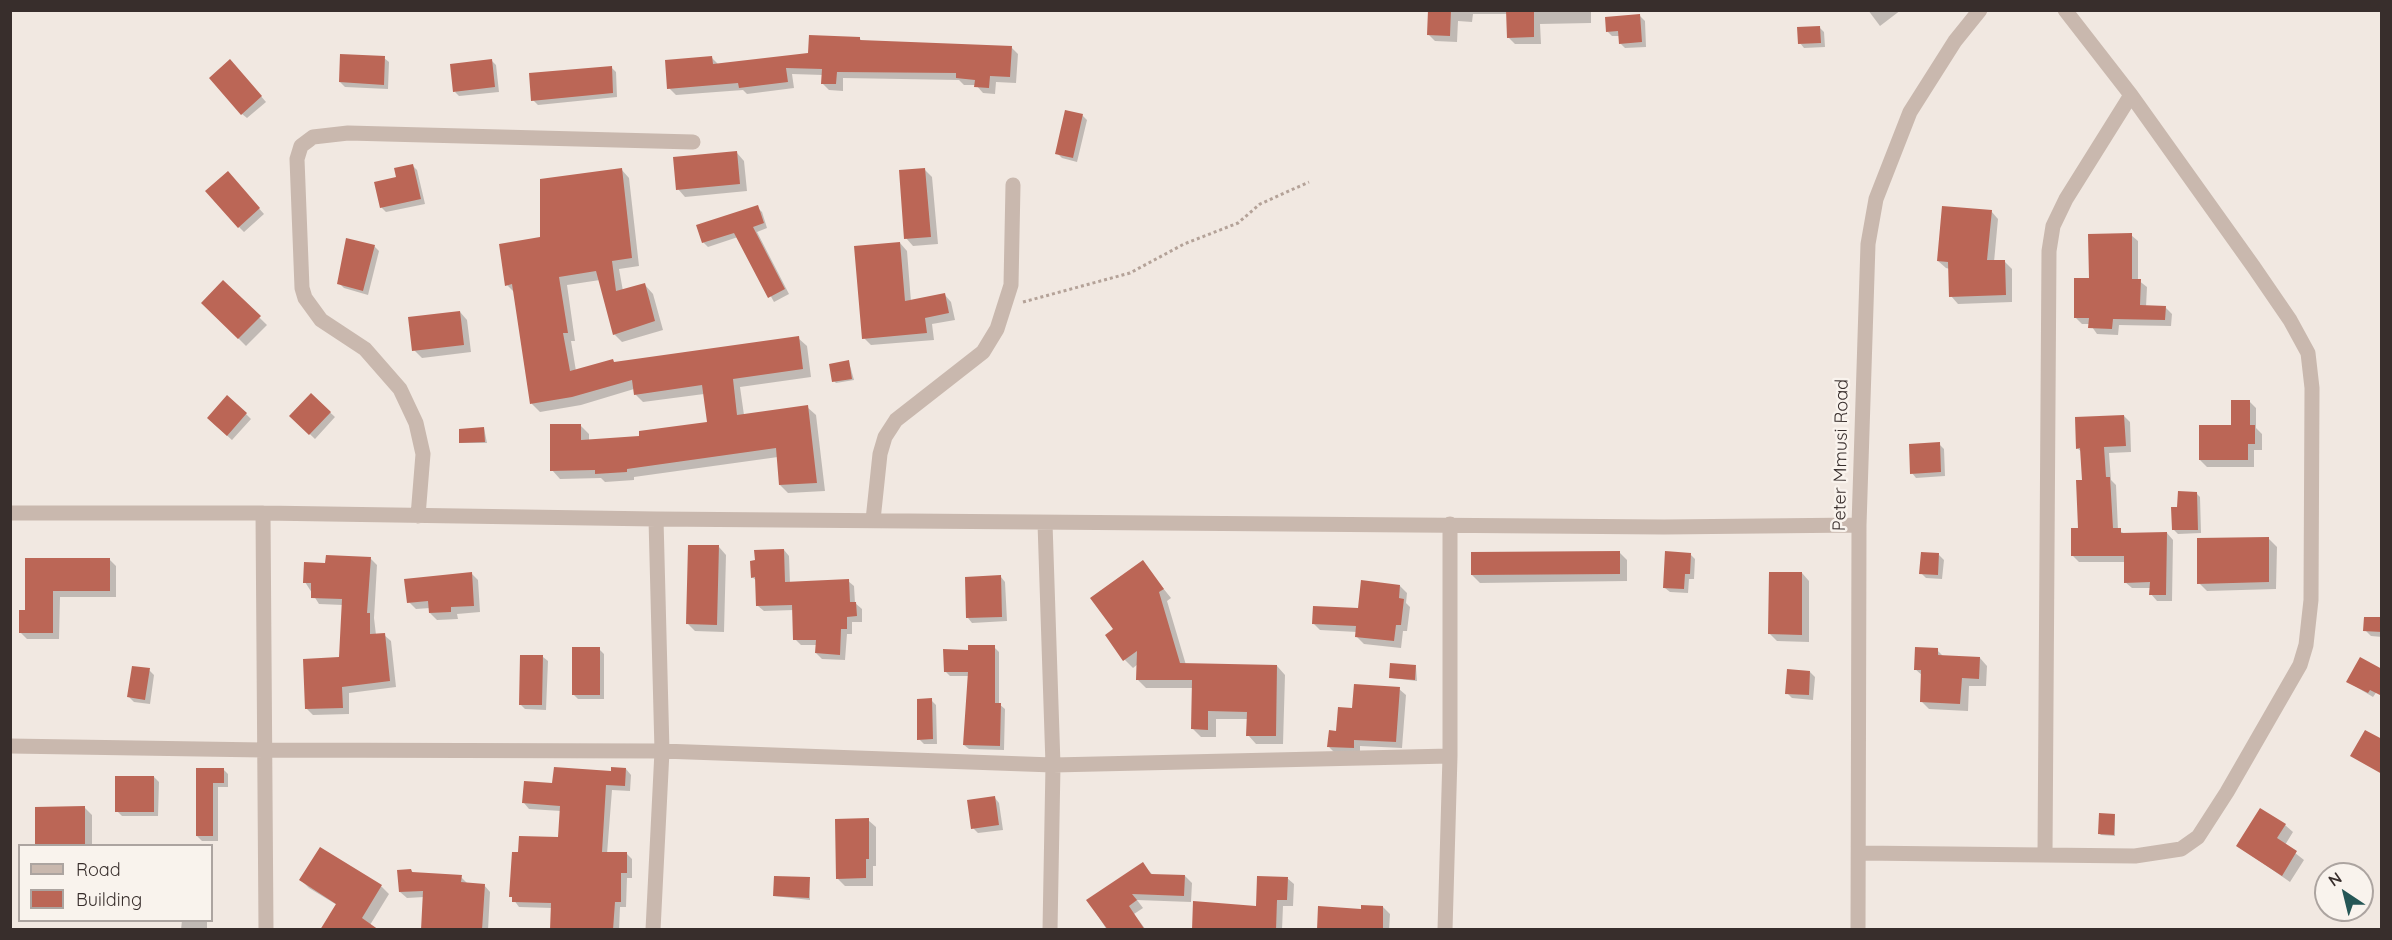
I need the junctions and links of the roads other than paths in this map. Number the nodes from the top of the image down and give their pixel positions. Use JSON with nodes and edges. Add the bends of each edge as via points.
{"nodes":[{"id":1,"x":1980,"y":10,"type":"edge"},
{"id":2,"x":2065,"y":10,"type":"edge"},
{"id":3,"x":2131,"y":95,"type":"junction"},
{"id":4,"x":693,"y":142,"type":"dead end"},
{"id":5,"x":1013,"y":185,"type":"dead end"},
{"id":6,"x":10,"y":513,"type":"edge"},
{"id":7,"x":263,"y":513,"type":"junction"},
{"id":8,"x":418,"y":516,"type":"junction"},
{"id":9,"x":656,"y":519,"type":"junction"},
{"id":10,"x":873,"y":520,"type":"junction"},
{"id":11,"x":1045,"y":523,"type":"junction"},
{"id":12,"x":1450,"y":524,"type":"junction"},
{"id":13,"x":1859,"y":525,"type":"junction"},
{"id":14,"x":10,"y":746,"type":"edge"},
{"id":15,"x":263,"y":750,"type":"junction"},
{"id":16,"x":662,"y":750,"type":"junction"},
{"id":17,"x":1450,"y":756,"type":"junction"},
{"id":18,"x":1053,"y":765,"type":"junction"},
{"id":19,"x":1859,"y":853,"type":"junction"},
{"id":20,"x":2045,"y":854,"type":"junction"},
{"id":21,"x":266,"y":930,"type":"edge"},
{"id":22,"x":653,"y":930,"type":"edge"},
{"id":23,"x":1050,"y":930,"type":"edge"},
{"id":24,"x":1445,"y":930,"type":"edge"},
{"id":25,"x":1857,"y":930,"type":"edge"}],
"edges":[{"from":1,"to":13,"type":"street","name":"Peter Mmusi Road","via":[[1955,41],[1910,112],[1876,199],[1864,284]]},
{"from":2,"to":3,"type":"street"},
{"from":3,"to":20,"type":"street","via":[[2066,200],[2053,226],[2049,251]]},
{"from":3,"to":20,"type":"street","via":[[2290,320],[2308,353],[2312,388],[2309,627],[2300,665],[2198,837],[2181,849],[2160,855]]},
{"from":4,"to":8,"type":"street","via":[[348,133],[313,137],[302,146],[297,159],[305,298],[321,320],[365,349],[400,389],[416,423],[423,454]]},
{"from":5,"to":10,"type":"street","via":[[1011,285],[997,329],[983,352],[896,420],[880,454]]},
{"from":6,"to":7,"type":"street"},
{"from":7,"to":8,"type":"street"},
{"from":7,"to":15,"type":"street"},
{"from":8,"to":9,"type":"street"},
{"from":9,"to":10,"type":"street"},
{"from":9,"to":16,"type":"street"},
{"from":10,"to":11,"type":"street"},
{"from":11,"to":12,"type":"street"},
{"from":11,"to":18,"type":"street"},
{"from":12,"to":13,"type":"street"},
{"from":12,"to":17,"type":"street"},
{"from":13,"to":19,"type":"street","name":"Peter Mmusi Road"},
{"from":14,"to":15,"type":"street"},
{"from":15,"to":16,"type":"street"},
{"from":15,"to":21,"type":"street"},
{"from":16,"to":18,"type":"street"},
{"from":16,"to":22,"type":"street"},
{"from":17,"to":18,"type":"street"},
{"from":17,"to":24,"type":"street"},
{"from":18,"to":23,"type":"street"},
{"from":19,"to":20,"type":"street"},
{"from":19,"to":25,"type":"street","name":"Peter Mmusi Road"}]}
